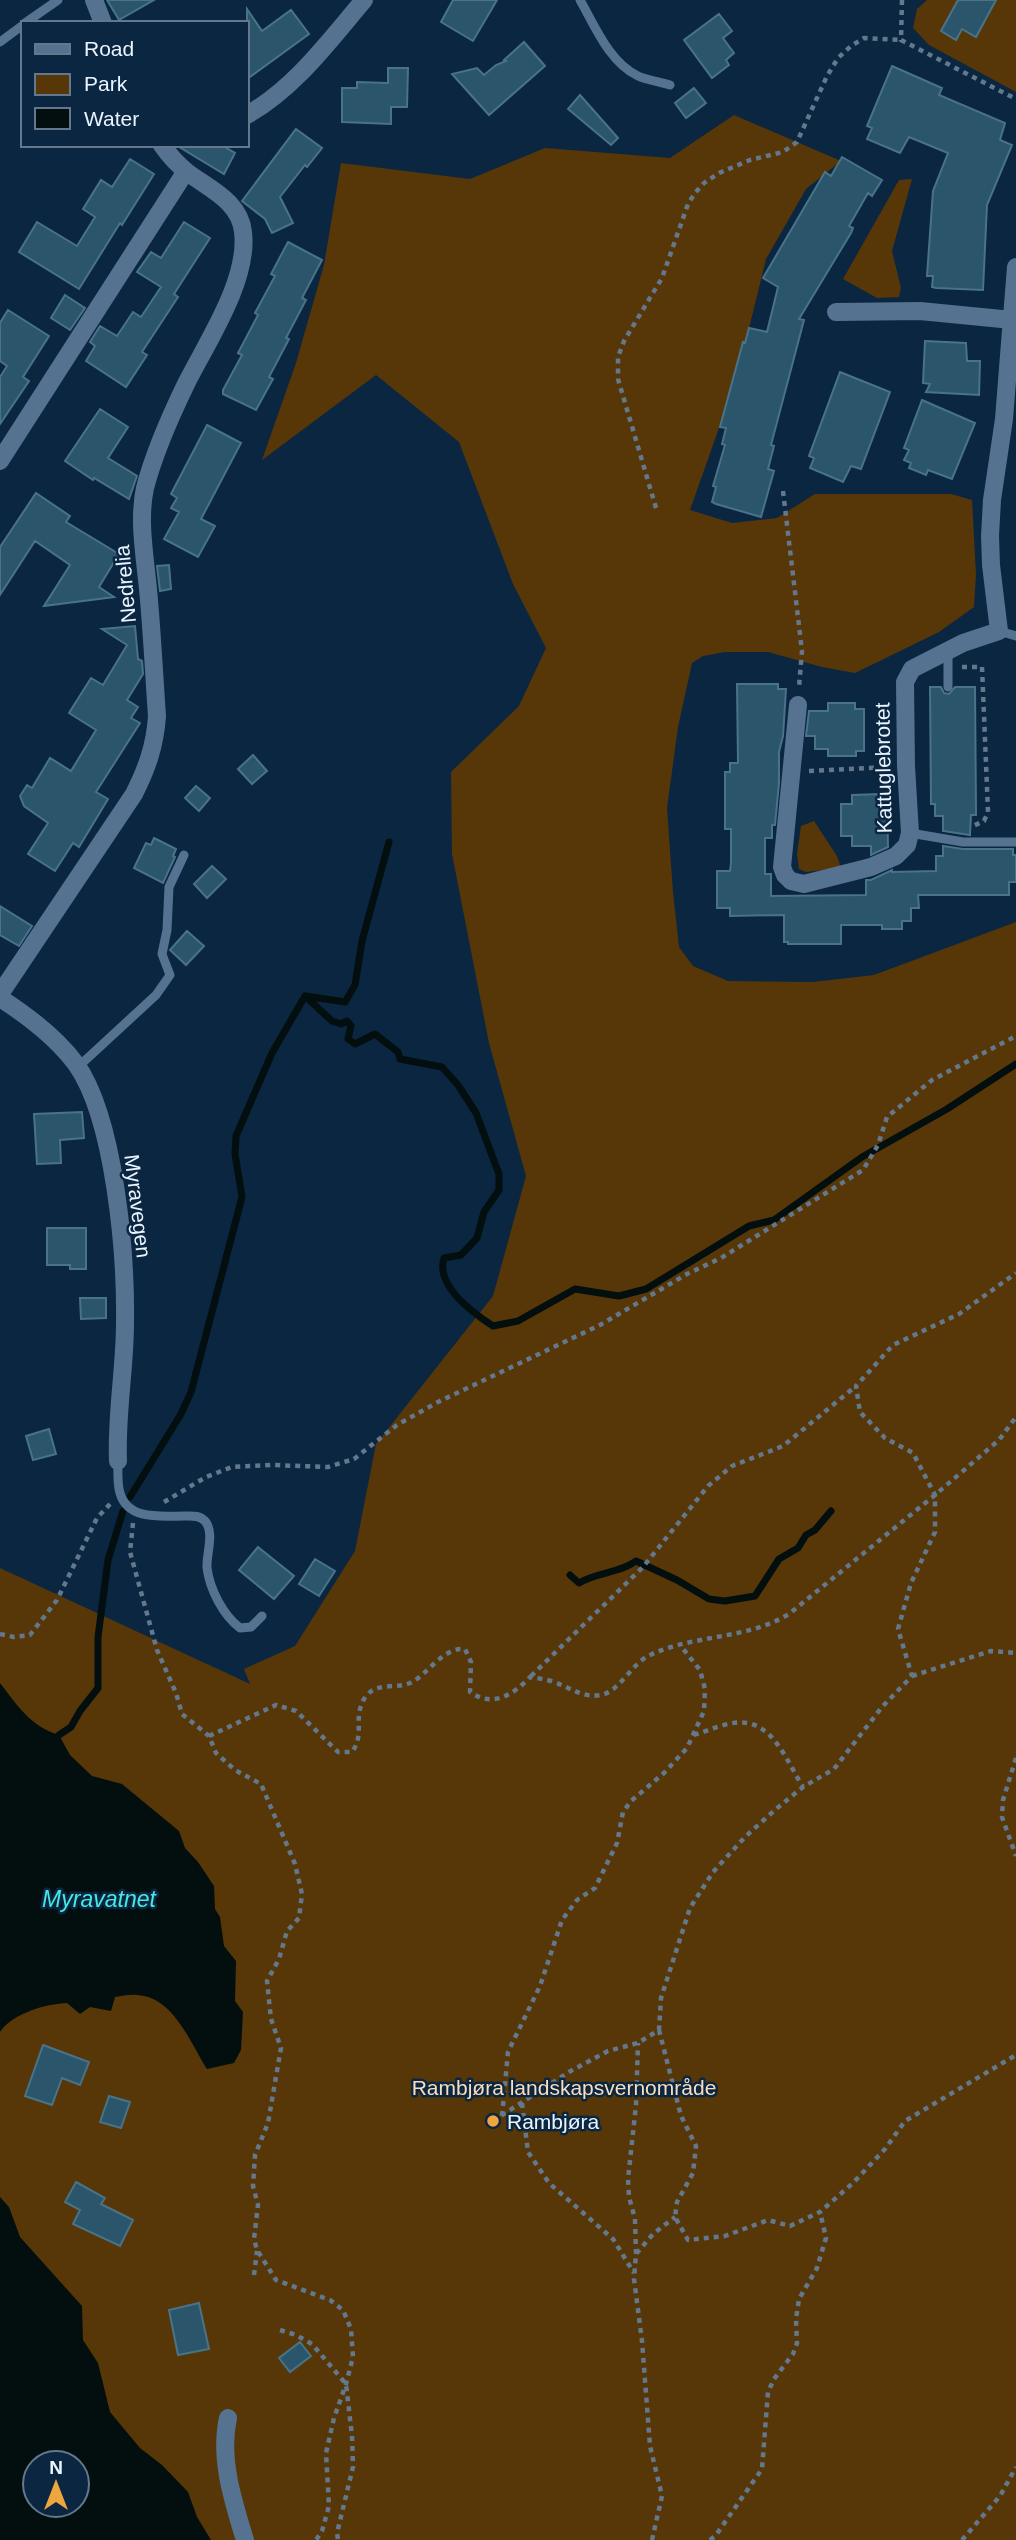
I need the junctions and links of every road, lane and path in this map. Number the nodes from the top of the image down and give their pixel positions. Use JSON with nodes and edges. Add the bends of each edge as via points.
{"nodes":[{"id":1,"x":58,"y":0,"type":"edge"},
{"id":2,"x":94,"y":0,"type":"edge"},
{"id":3,"x":364,"y":0,"type":"edge"},
{"id":4,"x":580,"y":0,"type":"edge"},
{"id":5,"x":902,"y":0,"type":"edge"},
{"id":6,"x":28,"y":21,"type":"edge"},
{"id":7,"x":102,"y":21,"type":"edge"},
{"id":8,"x":21,"y":26,"type":"edge"},
{"id":9,"x":901,"y":40,"type":"junction"},
{"id":10,"x":0,"y":42,"type":"edge"},
{"id":11,"x":670,"y":85,"type":"dead end"},
{"id":12,"x":1016,"y":99,"type":"edge"},
{"id":13,"x":248,"y":113,"type":"edge"},
{"id":14,"x":164,"y":147,"type":"edge"},
{"id":15,"x":186,"y":171,"type":"junction"},
{"id":16,"x":1016,"y":267,"type":"edge"},
{"id":17,"x":836,"y":312,"type":"dead end"},
{"id":18,"x":1012,"y":320,"type":"junction"},
{"id":19,"x":1009,"y":420,"type":"edge"},
{"id":20,"x":0,"y":461,"type":"edge"},
{"id":21,"x":783,"y":491,"type":"dead end"},
{"id":22,"x":656,"y":508,"type":"dead end"},
{"id":23,"x":1008,"y":634,"type":"edge"},
{"id":24,"x":948,"y":651,"type":"junction"},
{"id":25,"x":962,"y":667,"type":"dead end"},
{"id":26,"x":948,"y":687,"type":"dead end"},
{"id":27,"x":798,"y":705,"type":"joint"},
{"id":28,"x":905,"y":766,"type":"junction"},
{"id":29,"x":792,"y":772,"type":"junction"},
{"id":30,"x":910,"y":833,"type":"junction"},
{"id":31,"x":956,"y":841,"type":"junction"},
{"id":32,"x":1016,"y":842,"type":"edge"},
{"id":33,"x":184,"y":855,"type":"dead end"},
{"id":34,"x":0,"y":996,"type":"edge"},
{"id":35,"x":1016,"y":1036,"type":"edge"},
{"id":36,"x":78,"y":1067,"type":"junction"},
{"id":37,"x":1016,"y":1273,"type":"edge"},
{"id":38,"x":856,"y":1386,"type":"junction"},
{"id":39,"x":1016,"y":1417,"type":"edge"},
{"id":40,"x":118,"y":1461,"type":"joint"},
{"id":41,"x":120,"y":1493,"type":"junction"},
{"id":42,"x":935,"y":1495,"type":"junction"},
{"id":43,"x":134,"y":1512,"type":"junction"},
{"id":44,"x":146,"y":1515,"type":"junction"},
{"id":45,"x":262,"y":1616,"type":"dead end"},
{"id":46,"x":0,"y":1634,"type":"edge"},
{"id":47,"x":680,"y":1645,"type":"junction"},
{"id":48,"x":1016,"y":1653,"type":"edge"},
{"id":49,"x":912,"y":1676,"type":"junction"},
{"id":50,"x":530,"y":1677,"type":"junction"},
{"id":51,"x":693,"y":1735,"type":"junction"},
{"id":52,"x":209,"y":1736,"type":"junction"},
{"id":53,"x":1016,"y":1758,"type":"edge"},
{"id":54,"x":803,"y":1787,"type":"junction"},
{"id":55,"x":1016,"y":1856,"type":"edge"},
{"id":56,"x":659,"y":2030,"type":"junction"},
{"id":57,"x":638,"y":2043,"type":"junction"},
{"id":58,"x":1016,"y":2055,"type":"edge"},
{"id":59,"x":522,"y":2103,"type":"junction"},
{"id":60,"x":502,"y":2116,"type":"junction"},
{"id":61,"x":494,"y":2121,"type":"dead end"},
{"id":62,"x":820,"y":2212,"type":"junction"},
{"id":63,"x":675,"y":2217,"type":"junction"},
{"id":64,"x":257,"y":2250,"type":"junction"},
{"id":65,"x":636,"y":2254,"type":"junction"},
{"id":66,"x":634,"y":2274,"type":"junction"},
{"id":67,"x":254,"y":2275,"type":"dead end"},
{"id":68,"x":280,"y":2330,"type":"dead end"},
{"id":69,"x":346,"y":2384,"type":"junction"},
{"id":70,"x":228,"y":2418,"type":"dead end"},
{"id":71,"x":1016,"y":2467,"type":"edge"},
{"id":72,"x":245,"y":2540,"type":"edge"},
{"id":73,"x":316,"y":2540,"type":"edge"},
{"id":74,"x":338,"y":2540,"type":"edge"},
{"id":75,"x":652,"y":2540,"type":"edge"},
{"id":76,"x":710,"y":2540,"type":"edge"},
{"id":77,"x":962,"y":2540,"type":"edge"}],
"edges":[{"from":1,"to":6,"type":"lane"},
{"from":2,"to":7,"type":"street"},
{"from":3,"to":13,"type":"street","via":[[309,64],[274,98]]},
{"from":4,"to":11,"type":"lane","via":[[623,67]]},
{"from":5,"to":9,"type":"path"},
{"from":8,"to":10,"type":"lane"},
{"from":9,"to":12,"type":"path"},
{"from":9,"to":22,"type":"path","via":[[864,38],[851,46],[827,76],[797,142],[783,152],[719,173],[704,183],[688,204],[662,278],[618,357],[618,379]]},
{"from":14,"to":15,"type":"street","name":"Nedrelia"},
{"from":15,"to":20,"type":"street"},
{"from":15,"to":34,"type":"street","name":"Nedrelia","via":[[221,194],[239,214],[243,250],[226,305],[184,387],[145,490],[143,534],[156,739],[134,794]]},
{"from":16,"to":18,"type":"street","name":"Kattuglebrotet"},
{"from":17,"to":18,"type":"street","via":[[920,311]]},
{"from":18,"to":19,"type":"street","name":"Kattuglebrotet"},
{"from":19,"to":23,"type":"street","name":"Kattuglebrotet","via":[[992,500],[990,536],[991,565]]},
{"from":21,"to":27,"type":"path","via":[[802,651]]},
{"from":23,"to":24,"type":"street","name":"Kattuglebrotet"},
{"from":24,"to":26,"type":"lane"},
{"from":24,"to":28,"type":"street","name":"Kattuglebrotet","via":[[912,669],[905,682]]},
{"from":25,"to":31,"type":"path","via":[[982,667],[988,812],[984,821],[958,833]]},
{"from":27,"to":29,"type":"street","name":"Kattuglebrotet"},
{"from":28,"to":29,"type":"path"},
{"from":28,"to":30,"type":"street","name":"Kattuglebrotet"},
{"from":29,"to":30,"type":"street","name":"Kattuglebrotet","via":[[782,867],[791,881],[804,884],[871,867],[896,856],[907,845]]},
{"from":30,"to":31,"type":"lane"},
{"from":31,"to":32,"type":"lane"},
{"from":33,"to":36,"type":"lane","via":[[169,887],[162,954],[170,975],[156,995]]},
{"from":34,"to":36,"type":"street","name":"Myravegen","via":[[38,1025]]},
{"from":35,"to":44,"type":"path","via":[[932,1080],[887,1117],[863,1170],[721,1258],[600,1325],[438,1402],[397,1425],[354,1459],[328,1467],[232,1467],[206,1477]]},
{"from":36,"to":40,"type":"street","name":"Myravegen","via":[[110,1158],[120,1231],[125,1322]]},
{"from":37,"to":38,"type":"path","via":[[959,1314],[893,1345]]},
{"from":38,"to":42,"type":"path","via":[[860,1412],[885,1438],[913,1452]]},
{"from":38,"to":50,"type":"path","via":[[783,1446],[732,1466],[708,1486],[643,1567]]},
{"from":39,"to":42,"type":"path","via":[[999,1440]]},
{"from":40,"to":41,"type":"lane"},
{"from":41,"to":43,"type":"lane"},
{"from":41,"to":46,"type":"path","via":[[97,1518],[57,1600],[30,1635]]},
{"from":42,"to":47,"type":"path","via":[[772,1625]]},
{"from":42,"to":49,"type":"path","via":[[935,1532],[898,1629]]},
{"from":43,"to":44,"type":"lane"},
{"from":43,"to":52,"type":"path","via":[[130,1552],[157,1650],[182,1714]]},
{"from":44,"to":45,"type":"lane","via":[[199,1516],[209,1534],[207,1568],[215,1595],[240,1628],[251,1627]]},
{"from":47,"to":50,"type":"path","via":[[636,1663],[605,1695],[584,1696]]},
{"from":47,"to":51,"type":"path","via":[[700,1670],[705,1689],[704,1711]]},
{"from":48,"to":49,"type":"path","via":[[991,1651]]},
{"from":49,"to":54,"type":"path","via":[[834,1769]]},
{"from":50,"to":52,"type":"path","via":[[518,1690],[499,1699],[480,1699],[470,1692],[471,1662],[465,1649],[457,1648],[411,1683],[385,1685],[369,1693],[361,1706],[359,1743],[352,1752],[338,1752],[296,1711],[276,1705]]},
{"from":51,"to":54,"type":"path","via":[[746,1722],[762,1728]]},
{"from":51,"to":60,"type":"path","via":[[687,1748],[623,1812],[617,1843],[595,1888],[577,1900],[562,1920],[540,1986],[508,2052]]},
{"from":52,"to":64,"type":"path","via":[[216,1753],[261,1784],[303,1894],[299,1918],[287,1931],[267,1980],[271,2019],[281,2048],[268,2123],[255,2155]]},
{"from":53,"to":55,"type":"path","via":[[1002,1817]]},
{"from":54,"to":56,"type":"path","via":[[745,1837],[713,1872],[690,1908],[661,1998]]},
{"from":56,"to":57,"type":"path"},
{"from":56,"to":63,"type":"path","via":[[681,2116],[696,2146],[693,2173],[677,2202]]},
{"from":57,"to":59,"type":"path","via":[[608,2051]]},
{"from":57,"to":65,"type":"path","via":[[628,2179]]},
{"from":58,"to":62,"type":"path","via":[[905,2121],[885,2149]]},
{"from":59,"to":60,"type":"path"},
{"from":59,"to":66,"type":"path","via":[[528,2152],[549,2183],[613,2239]]},
{"from":60,"to":61,"type":"path"},
{"from":62,"to":63,"type":"path","via":[[790,2226],[768,2220],[725,2236],[688,2240]]},
{"from":62,"to":76,"type":"path","via":[[826,2238],[817,2268],[799,2300],[793,2354],[768,2392],[762,2469]]},
{"from":63,"to":65,"type":"path"},
{"from":64,"to":67,"type":"path"},
{"from":64,"to":69,"type":"path","via":[[276,2280],[330,2300],[343,2310],[351,2329],[353,2357]]},
{"from":65,"to":66,"type":"path"},
{"from":66,"to":75,"type":"path","via":[[650,2446],[662,2496]]},
{"from":68,"to":69,"type":"path","via":[[312,2344]]},
{"from":69,"to":73,"type":"path","via":[[326,2453],[329,2506]]},
{"from":69,"to":74,"type":"path","via":[[353,2467]]},
{"from":70,"to":72,"type":"street","via":[[224,2438],[227,2467]]},
{"from":71,"to":77,"type":"path","via":[[1000,2496]]}]}
